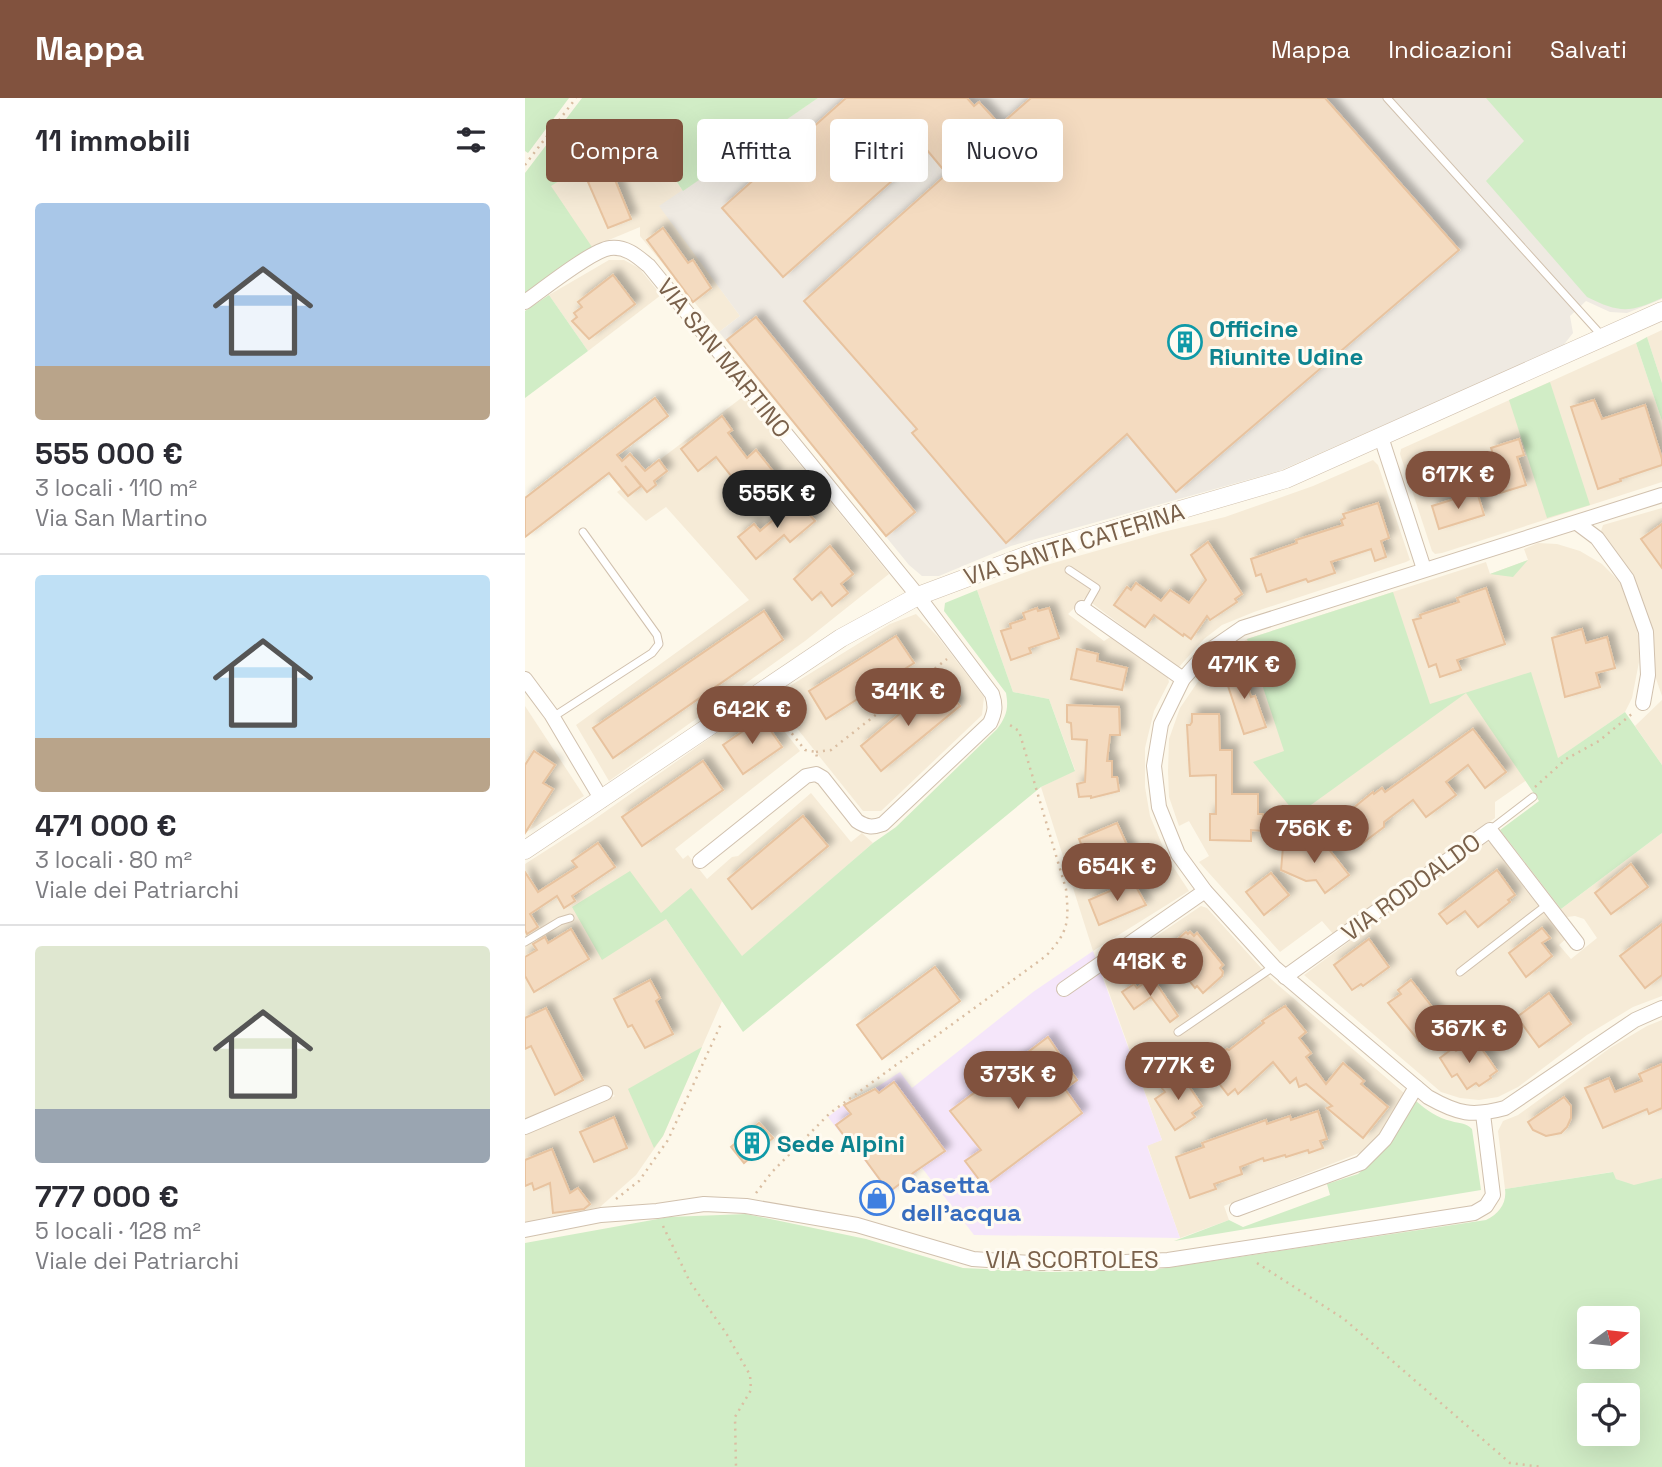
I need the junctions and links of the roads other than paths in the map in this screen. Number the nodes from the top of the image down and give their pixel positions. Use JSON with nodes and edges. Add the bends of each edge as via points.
{"nodes":[{"id":1,"x":1387,"y":98,"type":"edge"},
{"id":2,"x":525,"y":302,"type":"edge"},
{"id":3,"x":1662,"y":311,"type":"edge"},
{"id":4,"x":1603,"y":338,"type":"junction"},
{"id":5,"x":1381,"y":438,"type":"junction"},
{"id":6,"x":1662,"y":495,"type":"edge"},
{"id":7,"x":1577,"y":523,"type":"junction"},
{"id":8,"x":583,"y":532,"type":"dead end"},
{"id":9,"x":1424,"y":569,"type":"junction"},
{"id":10,"x":1069,"y":570,"type":"dead end"},
{"id":11,"x":918,"y":596,"type":"junction"},
{"id":12,"x":1083,"y":608,"type":"joint"},
{"id":13,"x":525,"y":679,"type":"edge"},
{"id":14,"x":1183,"y":679,"type":"junction"},
{"id":15,"x":1643,"y":703,"type":"road end"},
{"id":16,"x":553,"y":717,"type":"junction"},
{"id":17,"x":1533,"y":797,"type":"road end"},
{"id":18,"x":602,"y":800,"type":"junction"},
{"id":19,"x":1490,"y":830,"type":"junction"},
{"id":20,"x":525,"y":850,"type":"edge"},
{"id":21,"x":700,"y":861,"type":"dead end"},
{"id":22,"x":1205,"y":891,"type":"junction"},
{"id":23,"x":1548,"y":903,"type":"junction"},
{"id":24,"x":570,"y":918,"type":"dead end"},
{"id":25,"x":525,"y":942,"type":"edge"},
{"id":26,"x":1577,"y":943,"type":"dead end"},
{"id":27,"x":1274,"y":967,"type":"junction"},
{"id":28,"x":1460,"y":972,"type":"dead end"},
{"id":29,"x":1285,"y":977,"type":"junction"},
{"id":30,"x":1064,"y":989,"type":"dead end"},
{"id":31,"x":1662,"y":1008,"type":"edge"},
{"id":32,"x":1178,"y":1032,"type":"dead end"},
{"id":33,"x":1416,"y":1087,"type":"junction"},
{"id":34,"x":605,"y":1093,"type":"dead end"},
{"id":35,"x":1483,"y":1114,"type":"junction"},
{"id":36,"x":525,"y":1127,"type":"edge"},
{"id":37,"x":1237,"y":1209,"type":"dead end"},
{"id":38,"x":525,"y":1230,"type":"edge"}],
"edges":[{"from":1,"to":4,"type":"lane"},
{"from":2,"to":11,"type":"street","name":"VIA SAN MARTINO","via":[[609,248],[630,250],[658,277]]},
{"from":3,"to":4,"type":"street","name":"VIA SANTA CATERINA"},
{"from":4,"to":5,"type":"street","name":"VIA SANTA CATERINA"},
{"from":5,"to":9,"type":"street"},
{"from":5,"to":11,"type":"street","name":"VIA SANTA CATERINA","via":[[1286,479],[1036,552]]},
{"from":6,"to":7,"type":"street"},
{"from":7,"to":9,"type":"street"},
{"from":7,"to":15,"type":"street","via":[[1598,538],[1627,579],[1646,632],[1648,675]]},
{"from":8,"to":16,"type":"lane","via":[[659,644]]},
{"from":9,"to":14,"type":"street","via":[[1242,628],[1207,652]]},
{"from":10,"to":12,"type":"lane","via":[[1096,588]]},
{"from":11,"to":18,"type":"street","name":"VIA SANTA CATERINA","via":[[841,638]]},
{"from":11,"to":21,"type":"street","name":"VIA SAN MARTINO","via":[[992,694],[995,713],[989,723],[883,824],[865,826],[823,778],[806,776]]},
{"from":12,"to":14,"type":"street"},
{"from":13,"to":16,"type":"street"},
{"from":14,"to":22,"type":"street","via":[[1161,724],[1154,766],[1159,807],[1178,854]]},
{"from":16,"to":18,"type":"street"},
{"from":17,"to":19,"type":"lane"},
{"from":18,"to":20,"type":"street","name":"VIA SANTA CATERINA"},
{"from":19,"to":23,"type":"street","name":"VIA RODOALDO"},
{"from":19,"to":29,"type":"street","name":"VIA RODOALDO"},
{"from":22,"to":27,"type":"street"},
{"from":22,"to":30,"type":"street"},
{"from":23,"to":26,"type":"street","name":"VIA RODOALDO"},
{"from":23,"to":28,"type":"lane"},
{"from":24,"to":25,"type":"lane"},
{"from":27,"to":29,"type":"street"},
{"from":27,"to":32,"type":"lane"},
{"from":29,"to":33,"type":"street"},
{"from":31,"to":35,"type":"street","via":[[1635,1020],[1505,1108]]},
{"from":33,"to":35,"type":"street","via":[[1451,1110]]},
{"from":33,"to":37,"type":"street","via":[[1385,1139],[1361,1163]]},
{"from":34,"to":36,"type":"street"},
{"from":35,"to":38,"type":"street","name":"VIA SCORTOLES","via":[[1493,1195],[1473,1213],[1168,1260],[1103,1264],[973,1259],[857,1225],[746,1206],[704,1204],[601,1215]]}]}
